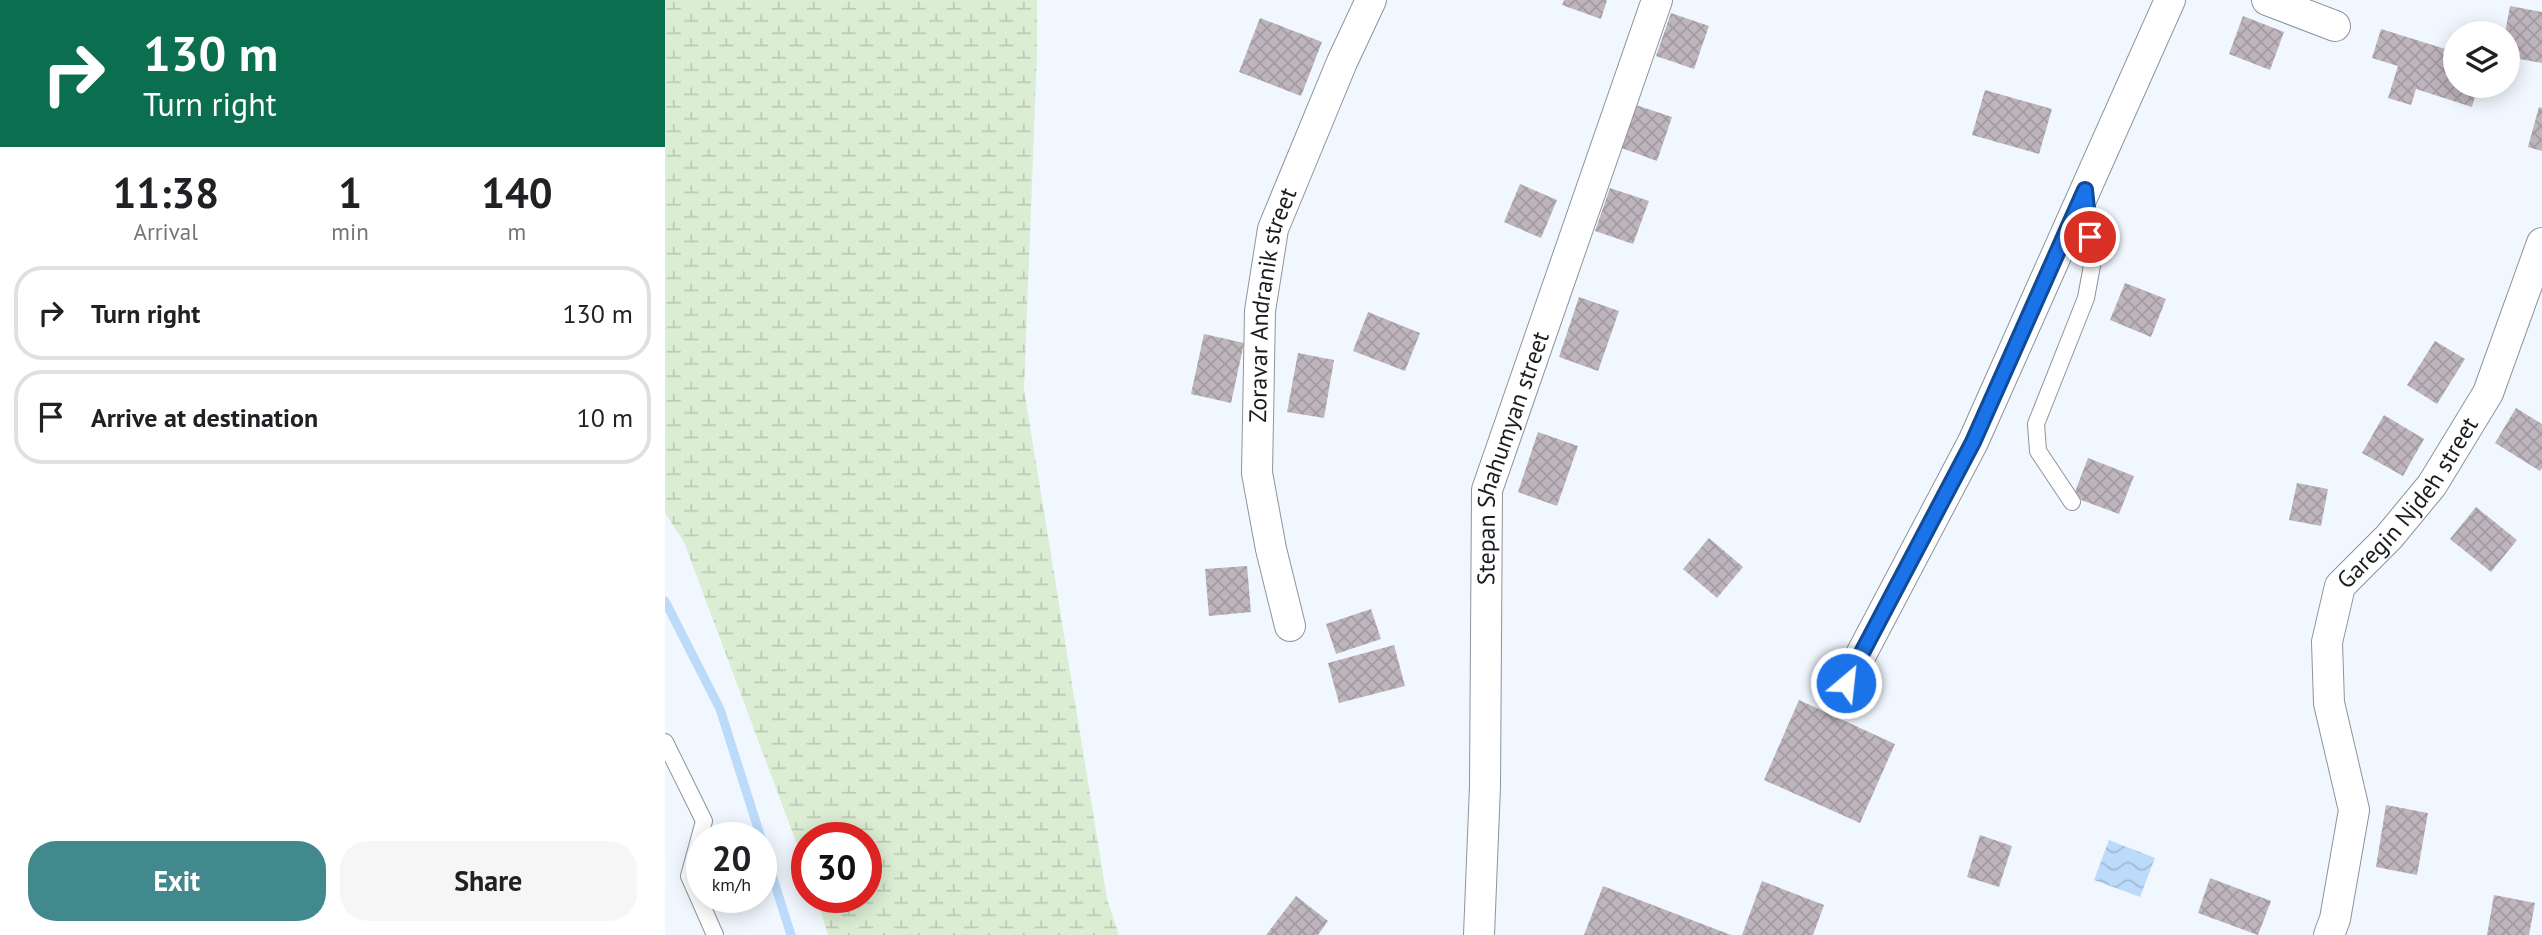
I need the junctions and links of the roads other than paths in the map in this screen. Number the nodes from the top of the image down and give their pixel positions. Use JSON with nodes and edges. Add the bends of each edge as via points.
{"nodes":[{"id":1,"x":1371,"y":0,"type":"edge"},
{"id":2,"x":1657,"y":0,"type":"edge"},
{"id":3,"x":2170,"y":0,"type":"edge"},
{"id":4,"x":2267,"y":0,"type":"edge"},
{"id":5,"x":2335,"y":26,"type":"dead end"},
{"id":6,"x":2085,"y":190,"type":"junction"},
{"id":7,"x":2542,"y":243,"type":"edge"},
{"id":8,"x":2072,"y":502,"type":"dead end"},
{"id":9,"x":1290,"y":626,"type":"dead end"},
{"id":10,"x":1846,"y":683,"type":"dead end"},
{"id":11,"x":665,"y":742,"type":"edge"},
{"id":12,"x":715,"y":935,"type":"edge"},
{"id":13,"x":1479,"y":935,"type":"edge"},
{"id":14,"x":2329,"y":935,"type":"edge"}],
"edges":[{"from":1,"to":9,"type":"street","name":"Zoravar Andranik street","via":[[1273,229],[1260,311],[1257,472]]},
{"from":2,"to":13,"type":"street","name":"Stepan Shahumyan street","via":[[1487,490]]},
{"from":3,"to":6,"type":"street"},
{"from":4,"to":5,"type":"street"},
{"from":6,"to":8,"type":"lane","via":[[2092,260],[2086,298],[2036,424],[2038,451]]},
{"from":6,"to":10,"type":"street","via":[[1973,442]]},
{"from":7,"to":14,"type":"street","name":"Garegin Njdeh street","via":[[2488,393],[2432,485],[2340,586],[2327,642],[2329,703],[2354,810]]},
{"from":11,"to":12,"type":"lane","via":[[704,821],[689,876]]}]}
